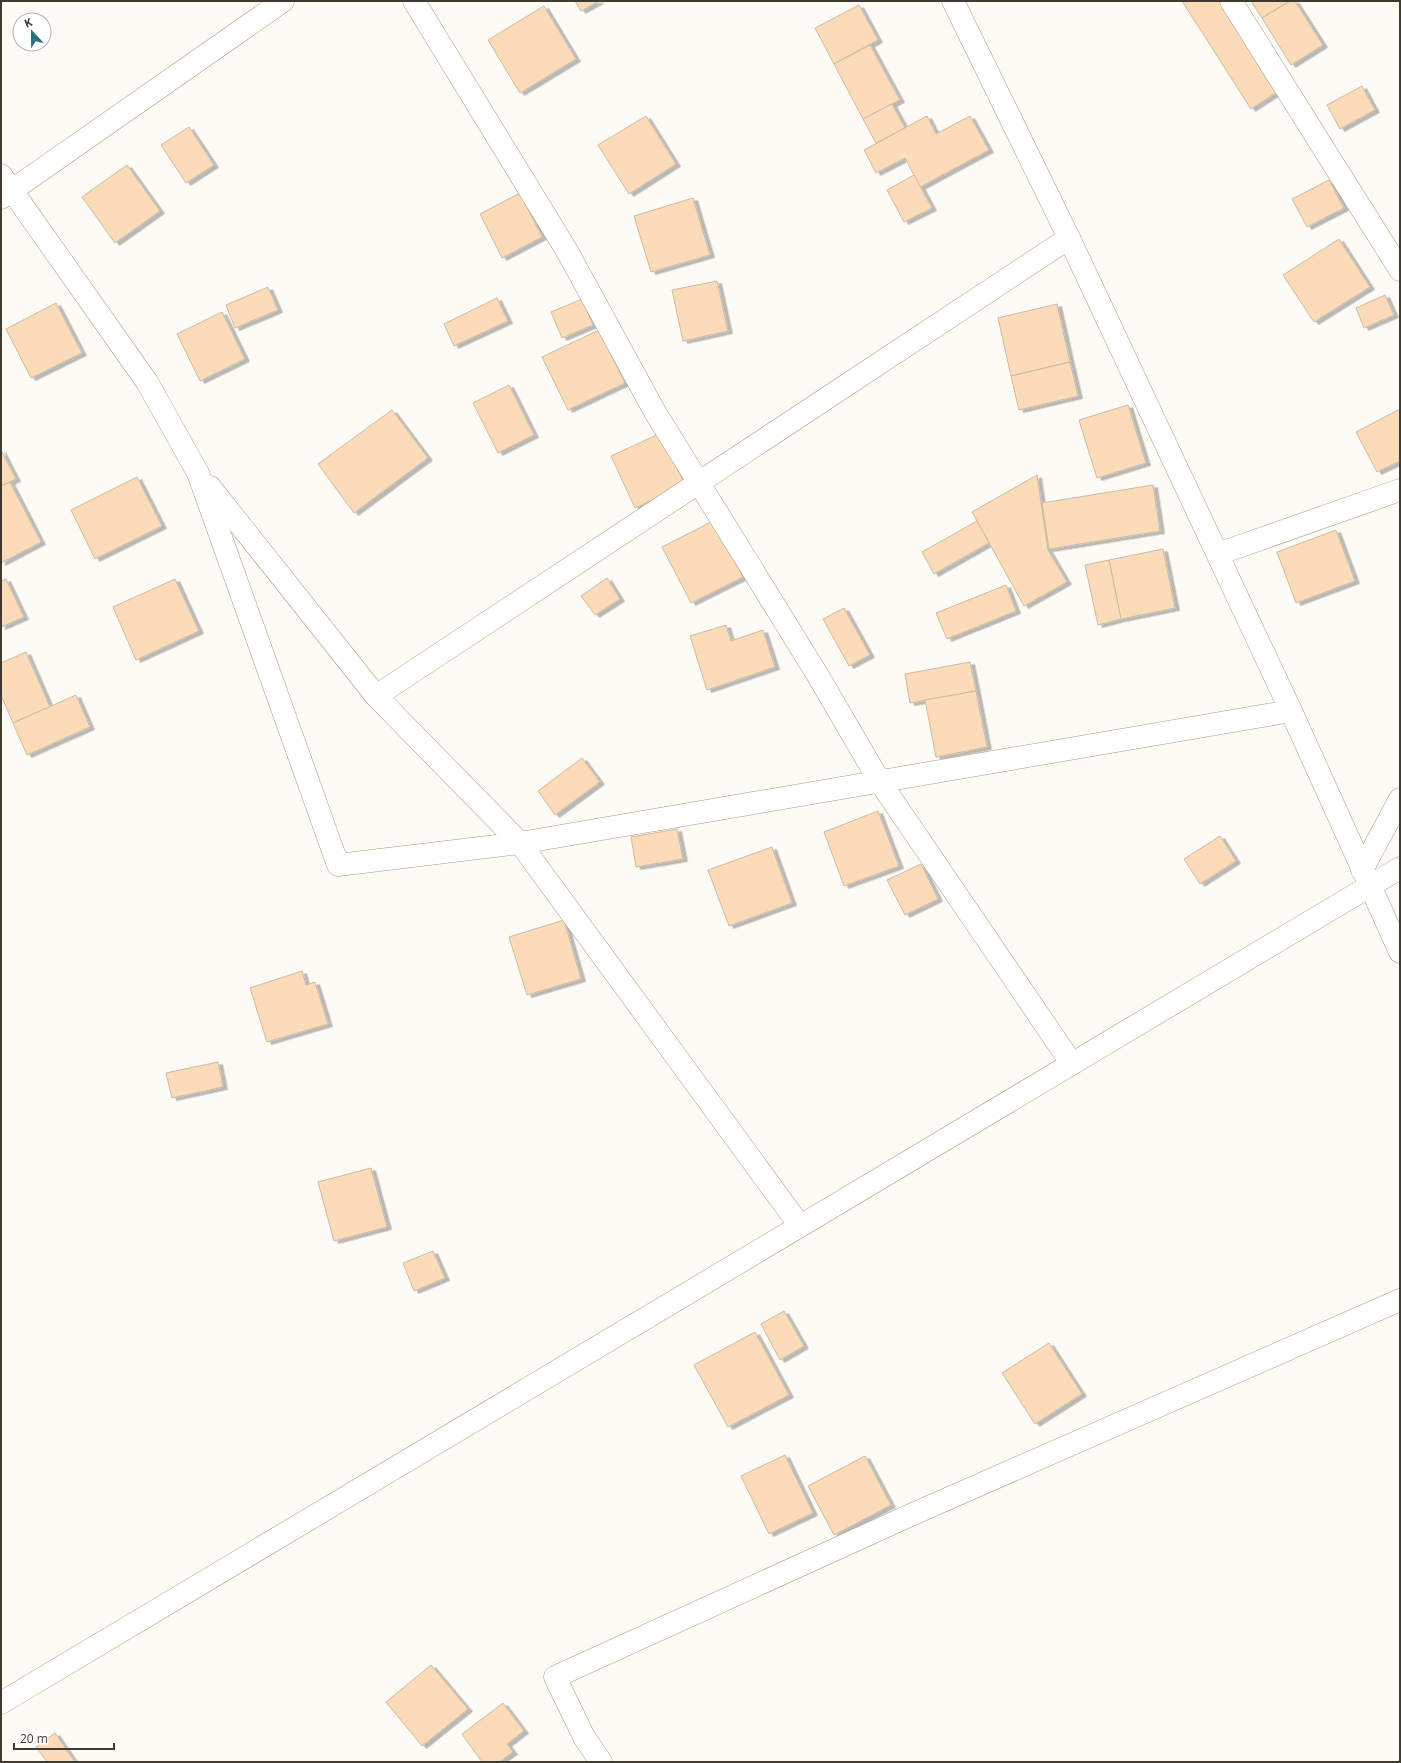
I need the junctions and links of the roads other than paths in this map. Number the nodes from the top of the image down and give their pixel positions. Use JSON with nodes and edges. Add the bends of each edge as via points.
{"nodes":[{"id":1,"x":283,"y":1,"type":"edge"},
{"id":2,"x":414,"y":1,"type":"edge"},
{"id":3,"x":953,"y":1,"type":"edge"},
{"id":4,"x":1231,"y":1,"type":"edge"},
{"id":5,"x":5,"y":188,"type":"edge"},
{"id":6,"x":1069,"y":238,"type":"junction"},
{"id":7,"x":1400,"y":270,"type":"edge"},
{"id":8,"x":198,"y":473,"type":"junction"},
{"id":9,"x":699,"y":484,"type":"junction"},
{"id":10,"x":1400,"y":490,"type":"edge"},
{"id":11,"x":1218,"y":554,"type":"junction"},
{"id":12,"x":376,"y":696,"type":"junction"},
{"id":13,"x":1291,"y":711,"type":"junction"},
{"id":14,"x":880,"y":782,"type":"junction"},
{"id":15,"x":1400,"y":799,"type":"edge"},
{"id":16,"x":520,"y":843,"type":"junction"},
{"id":17,"x":1400,"y":868,"type":"edge"},
{"id":18,"x":1366,"y":878,"type":"junction"},
{"id":19,"x":1400,"y":952,"type":"edge"},
{"id":20,"x":1072,"y":1064,"type":"junction"},
{"id":21,"x":800,"y":1226,"type":"junction"},
{"id":22,"x":1400,"y":1300,"type":"edge"},
{"id":23,"x":1,"y":1703,"type":"edge"},
{"id":24,"x":601,"y":1762,"type":"edge"}],
"edges":[{"from":1,"to":5,"type":"street"},
{"from":2,"to":9,"type":"street","via":[[567,251],[655,412]]},
{"from":3,"to":6,"type":"street"},
{"from":4,"to":7,"type":"street"},
{"from":5,"to":8,"type":"street","via":[[147,382]]},
{"from":6,"to":9,"type":"street"},
{"from":6,"to":11,"type":"street"},
{"from":8,"to":12,"type":"street"},
{"from":8,"to":16,"type":"street","via":[[338,865]]},
{"from":9,"to":12,"type":"street"},
{"from":9,"to":14,"type":"street","via":[[817,674]]},
{"from":10,"to":11,"type":"street"},
{"from":11,"to":13,"type":"street"},
{"from":12,"to":16,"type":"street"},
{"from":13,"to":14,"type":"street"},
{"from":13,"to":18,"type":"street"},
{"from":14,"to":16,"type":"street"},
{"from":14,"to":20,"type":"street"},
{"from":15,"to":18,"type":"street"},
{"from":16,"to":21,"type":"street"},
{"from":17,"to":18,"type":"street"},
{"from":18,"to":19,"type":"street"},
{"from":18,"to":20,"type":"street"},
{"from":20,"to":21,"type":"street"},
{"from":21,"to":23,"type":"street"},
{"from":22,"to":24,"type":"street","via":[[906,1517],[555,1678],[584,1737]]}]}
